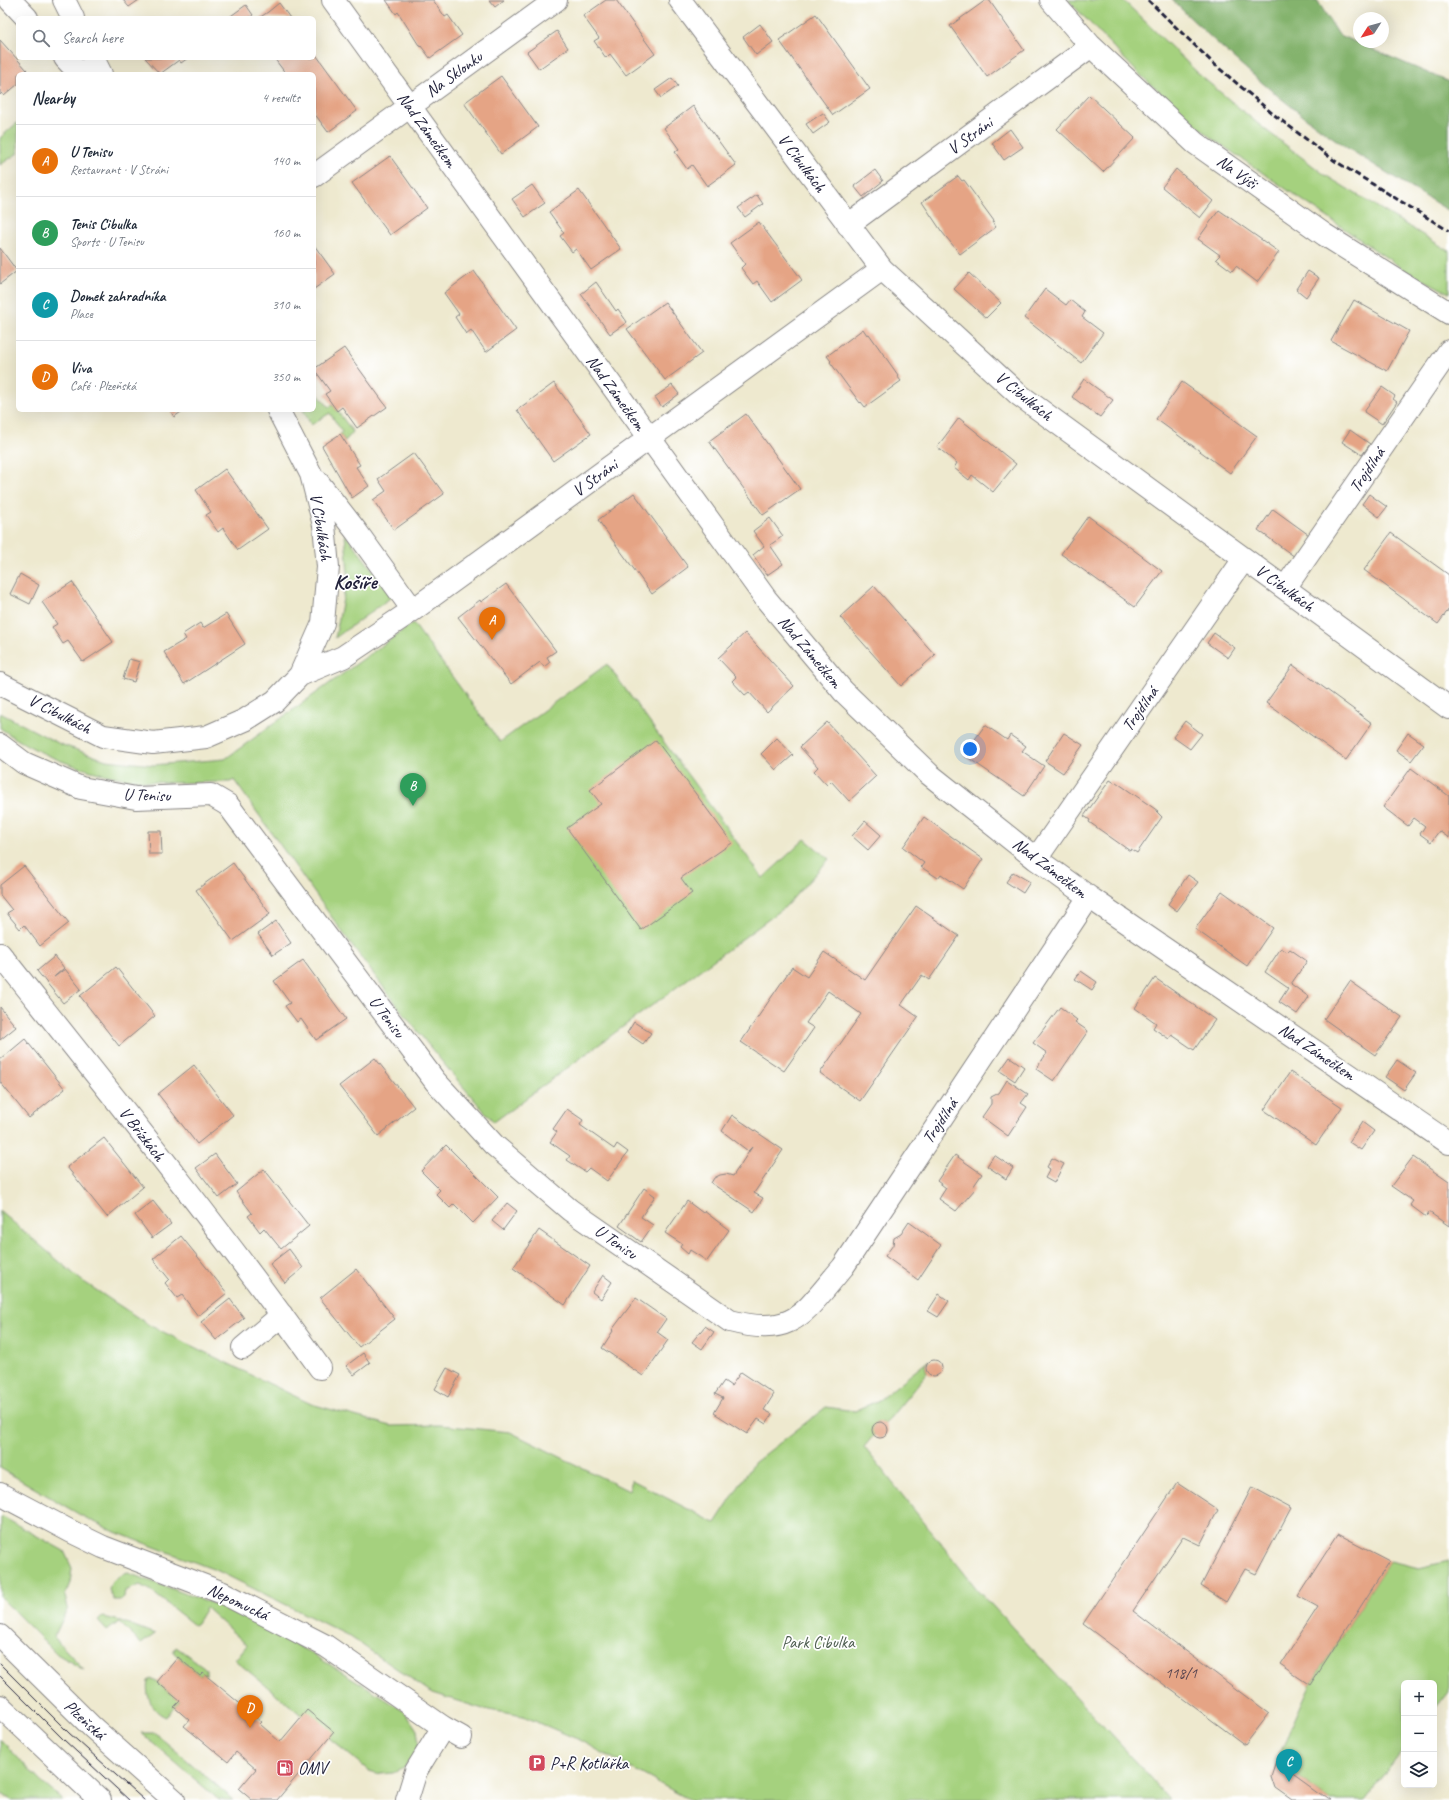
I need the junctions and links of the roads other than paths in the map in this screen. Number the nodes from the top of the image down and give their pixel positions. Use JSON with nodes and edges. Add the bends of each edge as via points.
{"nodes":[{"id":1,"x":10,"y":0,"type":"edge"},
{"id":2,"x":64,"y":0,"type":"edge"},
{"id":3,"x":333,"y":0,"type":"edge"},
{"id":4,"x":556,"y":0,"type":"edge"},
{"id":5,"x":680,"y":0,"type":"edge"},
{"id":6,"x":1051,"y":0,"type":"edge"},
{"id":7,"x":25,"y":16,"type":"edge"},
{"id":8,"x":72,"y":16,"type":"edge"},
{"id":9,"x":1090,"y":45,"type":"junction"},
{"id":10,"x":67,"y":60,"type":"edge"},
{"id":11,"x":94,"y":60,"type":"edge"},
{"id":12,"x":78,"y":72,"type":"edge"},
{"id":13,"x":100,"y":72,"type":"edge"},
{"id":14,"x":409,"y":106,"type":"junction"},
{"id":15,"x":316,"y":175,"type":"edge"},
{"id":16,"x":848,"y":225,"type":"junction"},
{"id":17,"x":882,"y":269,"type":"junction"},
{"id":18,"x":1449,"y":312,"type":"edge"},
{"id":19,"x":1449,"y":350,"type":"edge"},
{"id":20,"x":279,"y":412,"type":"edge"},
{"id":21,"x":650,"y":438,"type":"junction"},
{"id":22,"x":311,"y":474,"type":"junction"},
{"id":23,"x":1244,"y":559,"type":"junction"},
{"id":24,"x":1285,"y":588,"type":"junction"},
{"id":25,"x":413,"y":610,"type":"junction"},
{"id":26,"x":300,"y":675,"type":"junction"},
{"id":27,"x":0,"y":684,"type":"edge"},
{"id":28,"x":1449,"y":708,"type":"edge"},
{"id":29,"x":0,"y":744,"type":"edge"},
{"id":30,"x":1036,"y":859,"type":"junction"},
{"id":31,"x":1089,"y":897,"type":"junction"},
{"id":32,"x":0,"y":954,"type":"edge"},
{"id":33,"x":1449,"y":1143,"type":"edge"},
{"id":34,"x":282,"y":1315,"type":"junction"},
{"id":35,"x":774,"y":1327,"type":"joint"},
{"id":36,"x":243,"y":1348,"type":"dead end"},
{"id":37,"x":320,"y":1368,"type":"dead end"},
{"id":38,"x":0,"y":1494,"type":"edge"},
{"id":39,"x":0,"y":1636,"type":"edge"},
{"id":40,"x":0,"y":1706,"type":"edge"},
{"id":41,"x":100,"y":1800,"type":"edge"},
{"id":42,"x":174,"y":1800,"type":"edge"},
{"id":43,"x":407,"y":1800,"type":"edge"}],
"edges":[{"from":1,"to":7,"type":"street"},
{"from":2,"to":8,"type":"street"},
{"from":3,"to":14,"type":"street","name":"Nad Zámečkem"},
{"from":4,"to":14,"type":"street","name":"Na Sklonku"},
{"from":5,"to":16,"type":"street","name":"V Cibulkách"},
{"from":6,"to":9,"type":"street","name":"Na Výši"},
{"from":9,"to":16,"type":"street","name":"V Stráni"},
{"from":9,"to":18,"type":"street","name":"Na Výši","via":[[1195,143],[1325,235]]},
{"from":10,"to":12,"type":"street"},
{"from":11,"to":13,"type":"street"},
{"from":14,"to":15,"type":"street","name":"Na Sklonku"},
{"from":14,"to":21,"type":"street","name":"Nad Zámečkem"},
{"from":16,"to":17,"type":"street","name":"V Cibulkách"},
{"from":17,"to":21,"type":"street","name":"V Stráni"},
{"from":17,"to":23,"type":"street","name":"V Cibulkách","via":[[1018,394]]},
{"from":19,"to":24,"type":"street","name":"Trojdílná"},
{"from":20,"to":22,"type":"street","name":"V Cibulkách"},
{"from":21,"to":25,"type":"street","name":"V Stráni"},
{"from":21,"to":30,"type":"street","name":"Nad Zámečkem","via":[[766,599],[843,691],[929,774]]},
{"from":22,"to":25,"type":"street"},
{"from":22,"to":26,"type":"street","name":"V Cibulkách","via":[[324,525],[328,567],[323,623]]},
{"from":23,"to":24,"type":"street","name":"V Cibulkách"},
{"from":23,"to":30,"type":"street","name":"Trojdílná"},
{"from":24,"to":28,"type":"street","name":"V Cibulkách"},
{"from":25,"to":26,"type":"street","name":"V Stráni","via":[[343,656]]},
{"from":26,"to":27,"type":"street","name":"V Cibulkách","via":[[275,701],[245,720],[206,737],[153,743],[104,736]]},
{"from":29,"to":35,"type":"street","name":"U Tenisu","via":[[24,763],[80,788],[136,798],[211,795],[228,805],[435,1081],[494,1145],[570,1210],[730,1321],[752,1327]]},
{"from":30,"to":31,"type":"street","name":"Nad Zámečkem"},
{"from":31,"to":33,"type":"street","name":"Nad Zámečkem"},
{"from":31,"to":35,"type":"street","name":"Trojdílná","via":[[844,1267],[804,1312],[790,1322]]},
{"from":32,"to":34,"type":"street","name":"V Břízkách"},
{"from":34,"to":36,"type":"street"},
{"from":34,"to":37,"type":"street","name":"V Břízkách"},
{"from":38,"to":43,"type":"street","name":"Nepomucká","via":[[97,1544],[223,1593],[326,1646],[452,1732],[416,1771]]},
{"from":39,"to":42,"type":"street","name":"Plzeňská","via":[[92,1727]]},
{"from":40,"to":41,"type":"street"}]}
